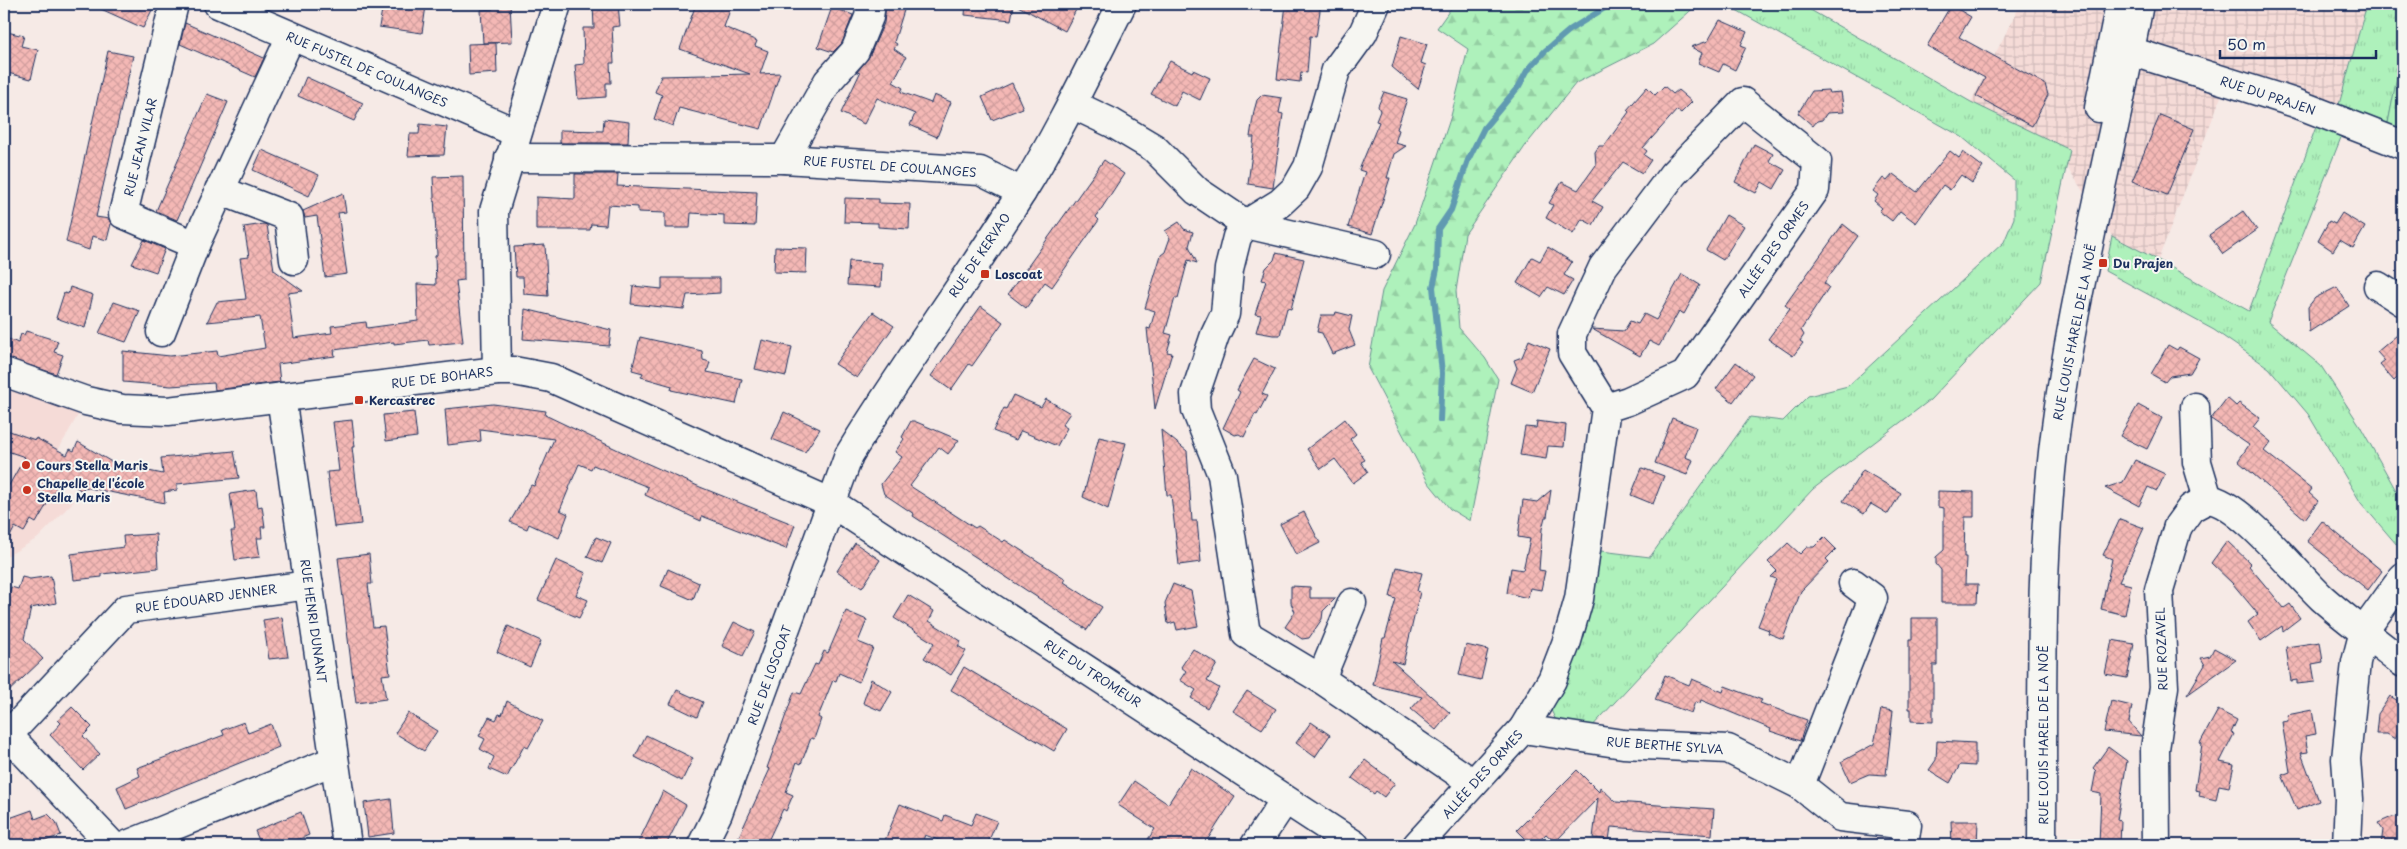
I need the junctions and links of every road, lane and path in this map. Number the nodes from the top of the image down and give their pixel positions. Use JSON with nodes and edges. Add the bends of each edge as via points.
{"nodes":[{"id":1,"x":174,"y":4,"type":"edge"},
{"id":2,"x":218,"y":4,"type":"edge"},
{"id":3,"x":557,"y":4,"type":"edge"},
{"id":4,"x":871,"y":4,"type":"edge"},
{"id":5,"x":1122,"y":4,"type":"edge"},
{"id":6,"x":1376,"y":4,"type":"edge"},
{"id":7,"x":2120,"y":4,"type":"edge"},
{"id":8,"x":2139,"y":4,"type":"edge"},
{"id":9,"x":291,"y":36,"type":"junction"},
{"id":10,"x":2130,"y":51,"type":"junction"},
{"id":11,"x":1072,"y":104,"type":"junction"},
{"id":12,"x":513,"y":145,"type":"junction"},
{"id":13,"x":2403,"y":145,"type":"edge"},
{"id":14,"x":784,"y":159,"type":"junction"},
{"id":15,"x":219,"y":190,"type":"junction"},
{"id":16,"x":1022,"y":192,"type":"junction"},
{"id":17,"x":1246,"y":224,"type":"junction"},
{"id":18,"x":195,"y":245,"type":"junction"},
{"id":19,"x":1376,"y":254,"type":"dead end"},
{"id":20,"x":294,"y":260,"type":"dead end"},
{"id":21,"x":2378,"y":286,"type":"dead end"},
{"id":22,"x":2403,"y":302,"type":"edge"},
{"id":23,"x":161,"y":332,"type":"dead end"},
{"id":24,"x":497,"y":371,"type":"junction"},
{"id":25,"x":4,"y":372,"type":"edge"},
{"id":26,"x":282,"y":397,"type":"junction"},
{"id":27,"x":2195,"y":406,"type":"dead end"},
{"id":28,"x":1606,"y":408,"type":"junction"},
{"id":29,"x":2208,"y":499,"type":"junction"},
{"id":30,"x":830,"y":502,"type":"junction"},
{"id":31,"x":2403,"y":577,"type":"edge"},
{"id":32,"x":1854,"y":583,"type":"dead end"},
{"id":33,"x":310,"y":585,"type":"junction"},
{"id":34,"x":1352,"y":603,"type":"dead end"},
{"id":35,"x":2364,"y":631,"type":"junction"},
{"id":36,"x":2403,"y":663,"type":"edge"},
{"id":37,"x":1321,"y":679,"type":"junction"},
{"id":38,"x":1523,"y":729,"type":"junction"},
{"id":39,"x":6,"y":733,"type":"edge"},
{"id":40,"x":333,"y":761,"type":"junction"},
{"id":41,"x":1473,"y":783,"type":"junction"},
{"id":42,"x":1800,"y":785,"type":"junction"},
{"id":43,"x":1285,"y":800,"type":"junction"},
{"id":44,"x":112,"y":845,"type":"edge"},
{"id":45,"x":127,"y":845,"type":"edge"},
{"id":46,"x":347,"y":845,"type":"edge"},
{"id":47,"x":702,"y":845,"type":"edge"},
{"id":48,"x":1255,"y":845,"type":"edge"},
{"id":49,"x":1355,"y":845,"type":"edge"},
{"id":50,"x":1417,"y":845,"type":"edge"},
{"id":51,"x":1904,"y":845,"type":"edge"},
{"id":52,"x":2024,"y":845,"type":"edge"},
{"id":53,"x":2042,"y":845,"type":"edge"},
{"id":54,"x":2156,"y":845,"type":"edge"},
{"id":55,"x":2347,"y":845,"type":"edge"}],
"edges":[{"from":1,"to":18,"type":"street","name":"RUE JEAN VILAR","via":[[123,214]]},
{"from":2,"to":9,"type":"street","name":"RUE FUSTEL DE COULANGES"},
{"from":3,"to":12,"type":"street"},
{"from":4,"to":14,"type":"street","name":"RUE FUSTEL DE COULANGES","via":[[855,51],[828,81]]},
{"from":5,"to":11,"type":"street","name":"RUE DE KERVAO"},
{"from":6,"to":17,"type":"street","via":[[1362,33],[1336,70],[1308,167],[1296,188],[1280,204]]},
{"from":7,"to":52,"type":"street","name":"RUE LOUIS HAREL DE LA NOË","via":[[2043,405],[2033,477],[2027,557]]},
{"from":8,"to":10,"type":"street","name":"RUE LOUIS HAREL DE LA NOË"},
{"from":9,"to":12,"type":"street","name":"RUE FUSTEL DE COULANGES"},
{"from":9,"to":15,"type":"street"},
{"from":10,"to":13,"type":"street","name":"RUE DU PRAJEN","via":[[2295,103]]},
{"from":10,"to":53,"type":"street","name":"RUE LOUIS HAREL DE LA NOË","via":[[2070,341],[2056,428],[2044,608]]},
{"from":11,"to":16,"type":"street","name":"RUE DE KERVAO"},
{"from":11,"to":17,"type":"street","via":[[1154,148],[1197,191]]},
{"from":12,"to":14,"type":"street","name":"RUE FUSTEL DE COULANGES"},
{"from":12,"to":24,"type":"street","via":[[494,211]]},
{"from":14,"to":16,"type":"street","name":"RUE FUSTEL DE COULANGES","via":[[980,171]]},
{"from":15,"to":18,"type":"street"},
{"from":15,"to":20,"type":"street","via":[[289,218]]},
{"from":16,"to":30,"type":"street","name":"RUE DE KERVAO","via":[[853,447]]},
{"from":17,"to":19,"type":"street"},
{"from":17,"to":37,"type":"street","via":[[1237,238],[1229,269],[1225,314],[1214,335],[1198,383],[1196,410],[1222,474],[1246,634]]},
{"from":18,"to":23,"type":"street"},
{"from":21,"to":22,"type":"street"},
{"from":24,"to":26,"type":"street","name":"RUE DE BOHARS"},
{"from":24,"to":30,"type":"street","name":"RUE DE BOHARS","via":[[551,378]]},
{"from":25,"to":26,"type":"street","name":"RUE DE BOHARS","via":[[86,401],[122,409],[168,412]]},
{"from":26,"to":33,"type":"street","name":"RUE HENRI DUNANT"},
{"from":27,"to":29,"type":"street","via":[[2197,462]]},
{"from":28,"to":28,"type":"street","name":"ALLÉE DES ORMES","via":[[1572,353],[1572,334],[1603,267],[1673,174],[1743,102],[1817,161],[1815,190],[1685,375]]},
{"from":28,"to":38,"type":"street","name":"ALLÉE DES ORMES","via":[[1579,599],[1552,680]]},
{"from":29,"to":35,"type":"street","via":[[2221,503],[2254,528],[2323,599]]},
{"from":29,"to":54,"type":"street","name":"RUE ROZAVEL","via":[[2191,508],[2178,526],[2160,590],[2164,687],[2155,749]]},
{"from":30,"to":43,"type":"street","name":"RUE DU TROMEUR"},
{"from":30,"to":47,"type":"street","name":"RUE DE LOSCOAT","via":[[718,813]]},
{"from":31,"to":35,"type":"street"},
{"from":32,"to":42,"type":"street","via":[[1873,598]]},
{"from":33,"to":39,"type":"street","name":"RUE ÉDOUARD JENNER","via":[[126,609]]},
{"from":33,"to":40,"type":"street","name":"RUE HENRI DUNANT"},
{"from":34,"to":37,"type":"street"},
{"from":35,"to":36,"type":"street"},
{"from":35,"to":55,"type":"street","via":[[2350,702],[2346,758],[2349,799]]},
{"from":37,"to":41,"type":"street"},
{"from":38,"to":41,"type":"street","name":"ALLÉE DES ORMES"},
{"from":38,"to":42,"type":"street","name":"RUE BERTHE SYLVA","via":[[1622,744],[1728,749]]},
{"from":39,"to":44,"type":"street"},
{"from":40,"to":45,"type":"street"},
{"from":40,"to":46,"type":"street","name":"RUE HENRI DUNANT"},
{"from":41,"to":50,"type":"street","name":"ALLÉE DES ORMES"},
{"from":42,"to":51,"type":"street","name":"RUE BERTHE SYLVA","via":[[1840,817],[1907,825]]},
{"from":43,"to":48,"type":"street"},
{"from":43,"to":49,"type":"street","name":"RUE DU TROMEUR"}]}
